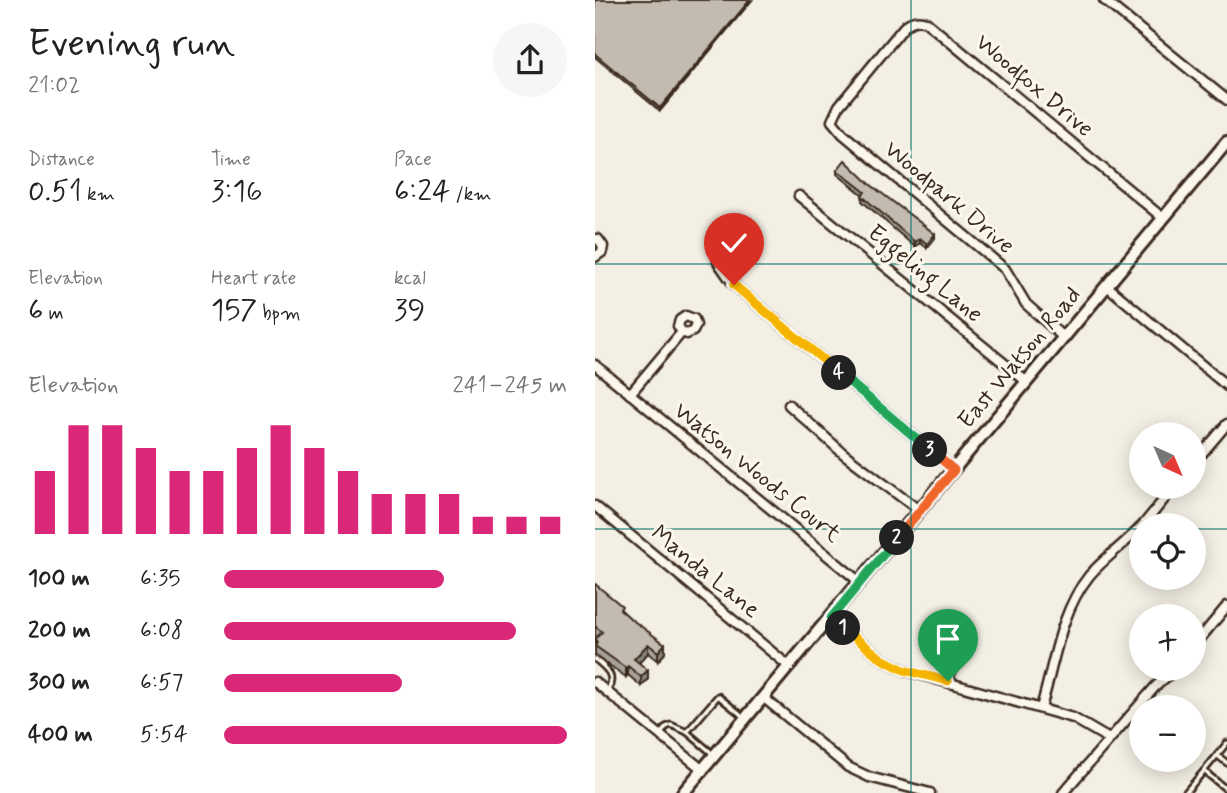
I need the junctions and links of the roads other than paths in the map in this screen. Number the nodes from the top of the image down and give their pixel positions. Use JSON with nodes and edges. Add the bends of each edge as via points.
{"nodes":[{"id":1,"x":1104,"y":0,"type":"edge"},
{"id":2,"x":1227,"y":100,"type":"edge"},
{"id":3,"x":832,"y":121,"type":"joint"},
{"id":4,"x":1227,"y":142,"type":"edge"},
{"id":5,"x":799,"y":196,"type":"dead end"},
{"id":6,"x":1163,"y":218,"type":"junction"},
{"id":7,"x":595,"y":239,"type":"edge"},
{"id":8,"x":595,"y":257,"type":"edge"},
{"id":9,"x":719,"y":262,"type":"dead end"},
{"id":10,"x":1107,"y":286,"type":"junction"},
{"id":11,"x":682,"y":332,"type":"dead end"},
{"id":12,"x":1063,"y":338,"type":"junction"},
{"id":13,"x":595,"y":365,"type":"edge"},
{"id":14,"x":1027,"y":382,"type":"junction"},
{"id":15,"x":1227,"y":386,"type":"edge"},
{"id":16,"x":629,"y":394,"type":"junction"},
{"id":17,"x":789,"y":405,"type":"dead end"},
{"id":18,"x":1227,"y":424,"type":"edge"},
{"id":19,"x":1206,"y":449,"type":"edge"},
{"id":20,"x":954,"y":470,"type":"junction"},
{"id":21,"x":1164,"y":499,"type":"edge"},
{"id":22,"x":595,"y":506,"type":"edge"},
{"id":23,"x":920,"y":511,"type":"junction"},
{"id":24,"x":1153,"y":513,"type":"edge"},
{"id":25,"x":1129,"y":538,"type":"edge"},
{"id":26,"x":861,"y":583,"type":"junction"},
{"id":27,"x":1226,"y":609,"type":"edge"},
{"id":28,"x":831,"y":618,"type":"junction"},
{"id":29,"x":964,"y":628,"type":"dead end"},
{"id":30,"x":1206,"y":632,"type":"edge"},
{"id":31,"x":595,"y":659,"type":"edge"},
{"id":32,"x":790,"y":667,"type":"junction"},
{"id":33,"x":595,"y":681,"type":"edge"},
{"id":34,"x":948,"y":681,"type":"junction"},
{"id":35,"x":1162,"y":681,"type":"edge"},
{"id":36,"x":608,"y":692,"type":"junction"},
{"id":37,"x":764,"y":698,"type":"junction"},
{"id":38,"x":1041,"y":708,"type":"junction"},
{"id":39,"x":745,"y":719,"type":"junction"},
{"id":40,"x":687,"y":732,"type":"junction"},
{"id":41,"x":660,"y":736,"type":"junction"},
{"id":42,"x":1109,"y":738,"type":"junction"},
{"id":43,"x":1227,"y":743,"type":"edge"},
{"id":44,"x":715,"y":755,"type":"junction"},
{"id":45,"x":1217,"y":755,"type":"junction"},
{"id":46,"x":1227,"y":764,"type":"edge"},
{"id":47,"x":1206,"y":769,"type":"edge"},
{"id":48,"x":703,"y":770,"type":"junction"},
{"id":49,"x":1203,"y":772,"type":"edge"},
{"id":50,"x":1205,"y":772,"type":"edge"},
{"id":51,"x":908,"y":790,"type":"edge"},
{"id":52,"x":1227,"y":790,"type":"edge"},
{"id":53,"x":684,"y":792,"type":"edge"},
{"id":54,"x":929,"y":793,"type":"edge"},
{"id":55,"x":1063,"y":793,"type":"edge"},
{"id":56,"x":1185,"y":793,"type":"edge"}],
"edges":[{"from":1,"to":2,"type":"street"},
{"from":3,"to":6,"type":"street","name":"Woodfox Drive","via":[[839,106],[904,27],[921,20]]},
{"from":3,"to":12,"type":"street","name":"Woodpark Drive","via":[[1005,269],[1026,304]]},
{"from":4,"to":6,"type":"street","name":"East Watson Road"},
{"from":5,"to":14,"type":"street","name":"Eggeling Lane"},
{"from":6,"to":10,"type":"street","name":"East Watson Road"},
{"from":7,"to":8,"type":"street","via":[[604,246]]},
{"from":9,"to":20,"type":"street","via":[[734,285]]},
{"from":10,"to":12,"type":"street","name":"East Watson Road"},
{"from":10,"to":15,"type":"street"},
{"from":11,"to":16,"type":"street"},
{"from":12,"to":14,"type":"street","name":"East Watson Road"},
{"from":13,"to":16,"type":"street","name":"Watson Woods Court"},
{"from":14,"to":20,"type":"street","name":"East Watson Road"},
{"from":16,"to":26,"type":"street","name":"Watson Woods Court"},
{"from":17,"to":23,"type":"street"},
{"from":18,"to":19,"type":"street"},
{"from":20,"to":23,"type":"street","name":"East Watson Road"},
{"from":21,"to":24,"type":"street"},
{"from":22,"to":32,"type":"street","name":"Manda Lane"},
{"from":23,"to":26,"type":"street","name":"East Watson Road"},
{"from":25,"to":38,"type":"street","via":[[1077,593]]},
{"from":26,"to":28,"type":"street","name":"East Watson Road"},
{"from":27,"to":30,"type":"street"},
{"from":28,"to":32,"type":"street","name":"East Watson Road"},
{"from":28,"to":34,"type":"street","via":[[882,659]]},
{"from":29,"to":34,"type":"street"},
{"from":31,"to":36,"type":"lane","via":[[611,677]]},
{"from":32,"to":37,"type":"street","name":"East Watson Road"},
{"from":33,"to":36,"type":"street"},
{"from":34,"to":38,"type":"street"},
{"from":35,"to":42,"type":"street"},
{"from":36,"to":41,"type":"street"},
{"from":37,"to":39,"type":"street","name":"East Watson Road"},
{"from":37,"to":51,"type":"street","via":[[848,767]]},
{"from":38,"to":42,"type":"street","via":[[1073,718]]},
{"from":39,"to":40,"type":"lane","via":[[718,696]]},
{"from":39,"to":44,"type":"street","name":"East Watson Road"},
{"from":40,"to":41,"type":"lane","via":[[671,725]]},
{"from":40,"to":44,"type":"lane"},
{"from":41,"to":48,"type":"street"},
{"from":42,"to":55,"type":"street"},
{"from":43,"to":45,"type":"lane"},
{"from":44,"to":48,"type":"street","name":"East Watson Road"},
{"from":45,"to":46,"type":"lane"},
{"from":45,"to":47,"type":"lane"},
{"from":48,"to":53,"type":"street","name":"East Watson Road"},
{"from":49,"to":56,"type":"lane"},
{"from":50,"to":52,"type":"lane"},
{"from":51,"to":54,"type":"street"}]}
